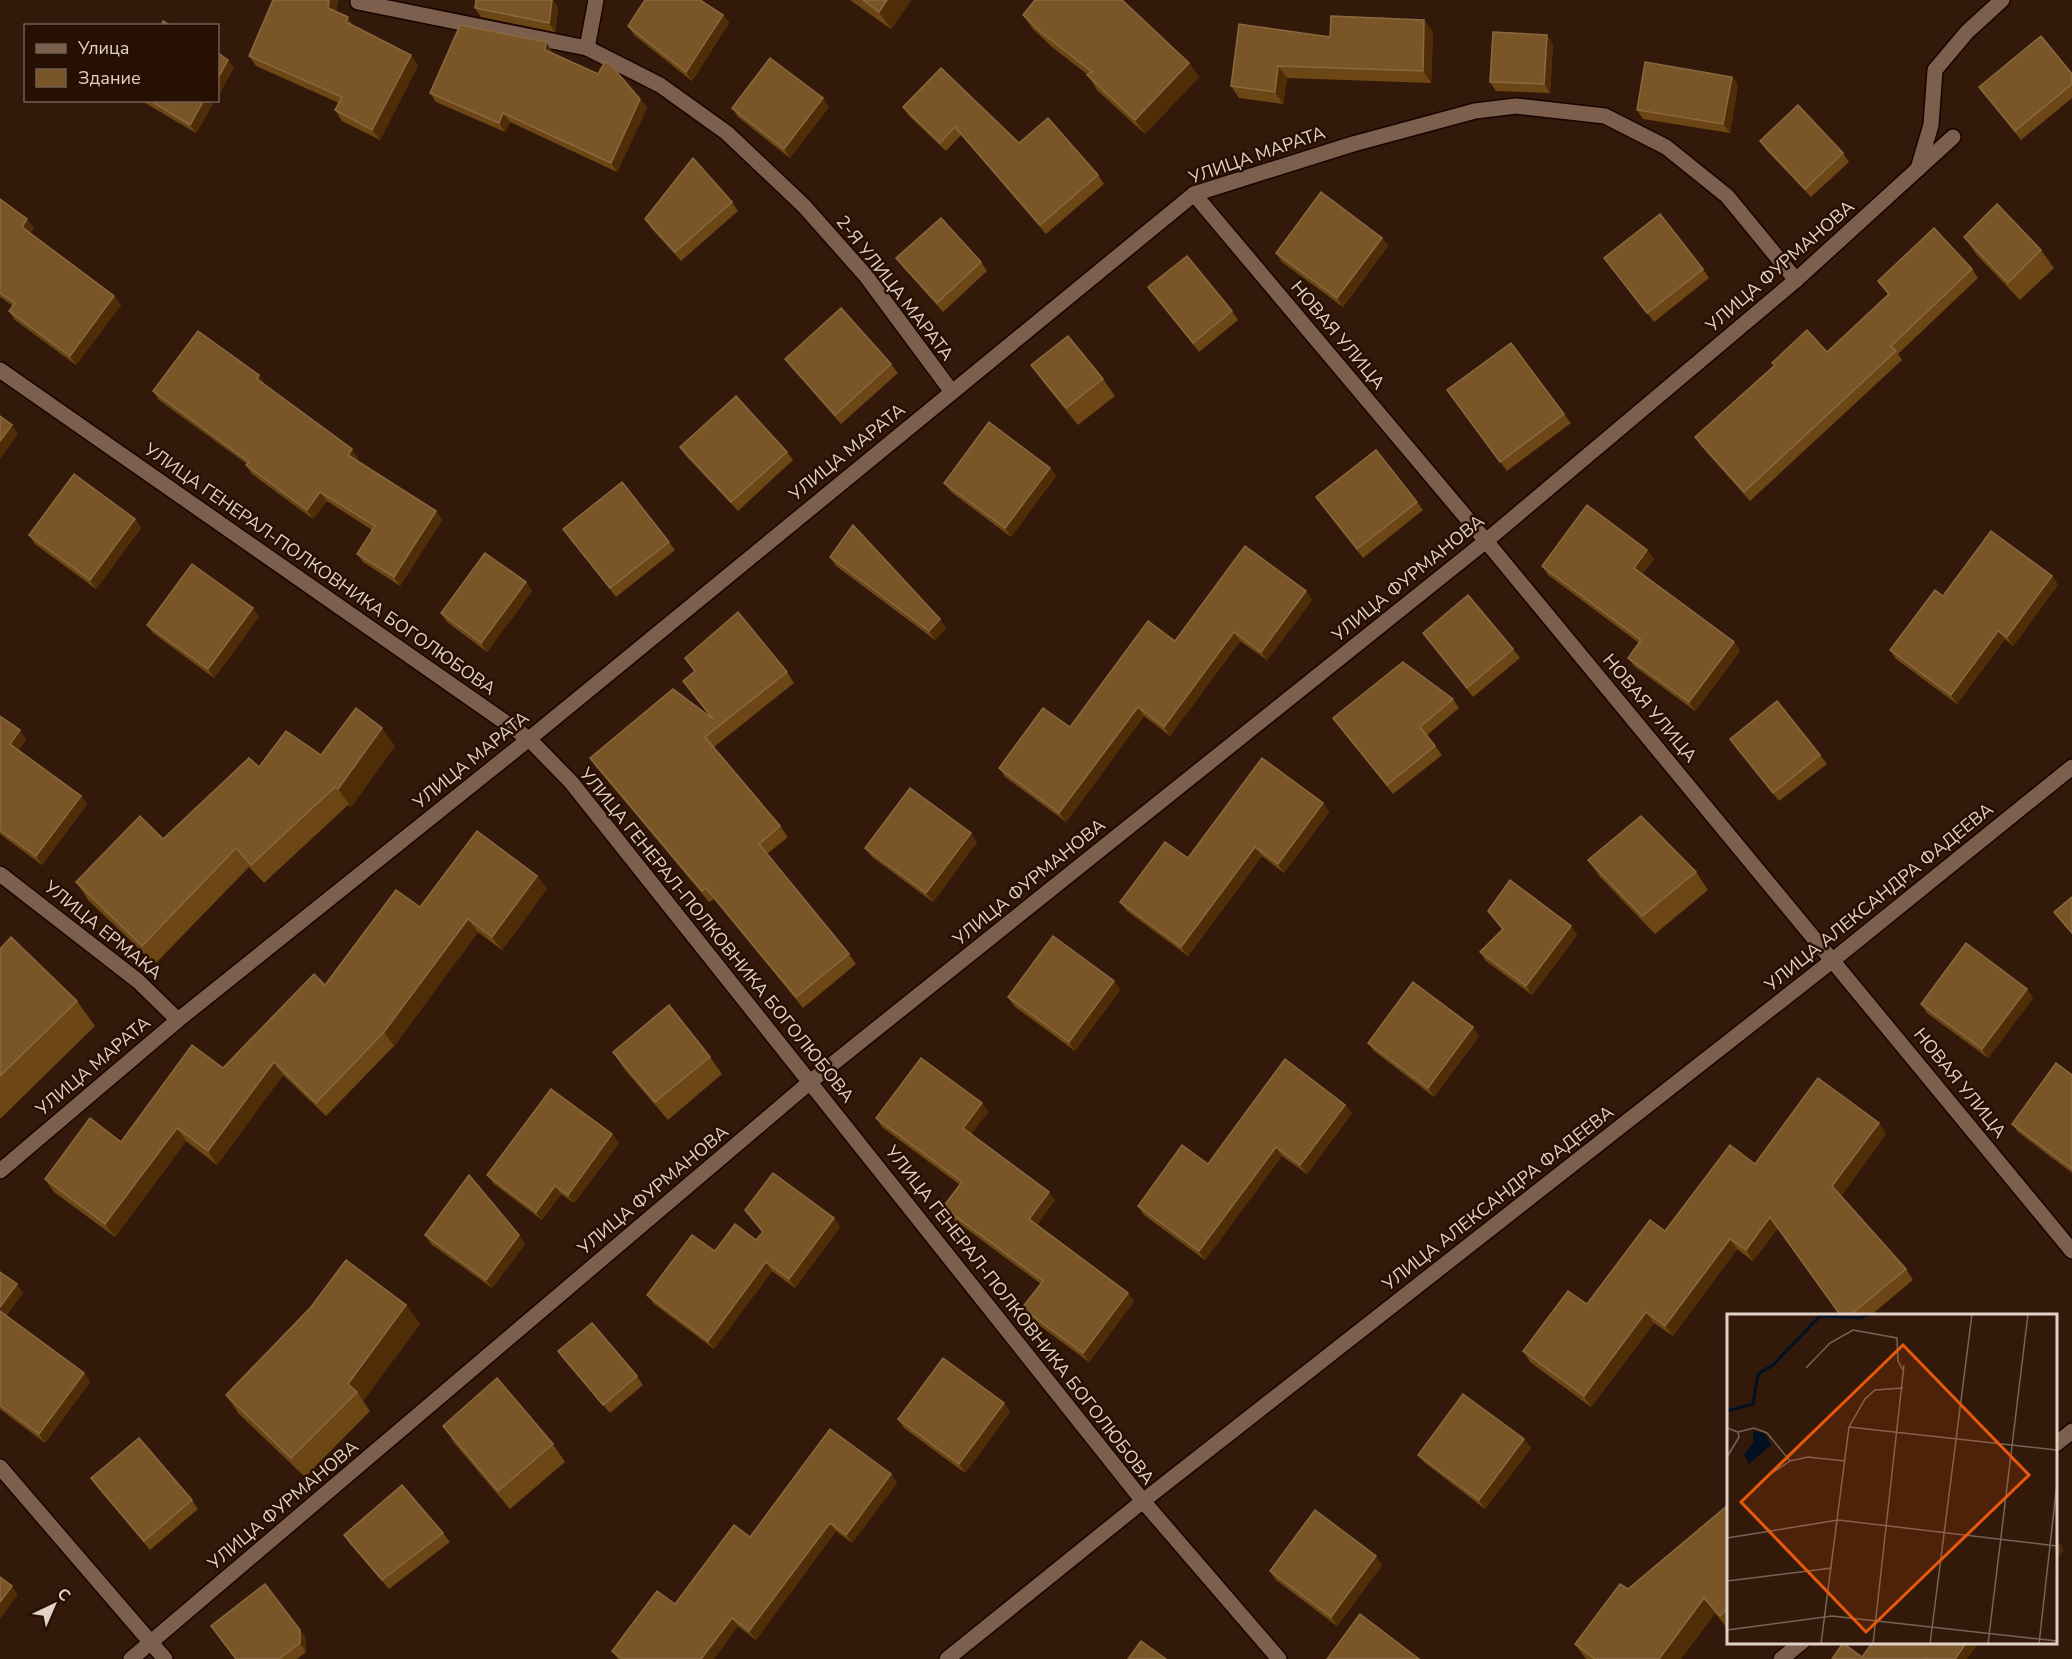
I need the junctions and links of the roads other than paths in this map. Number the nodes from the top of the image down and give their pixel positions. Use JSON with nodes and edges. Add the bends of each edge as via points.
{"nodes":[{"id":1,"x":596,"y":0,"type":"edge"},
{"id":2,"x":2002,"y":0,"type":"edge"},
{"id":3,"x":358,"y":2,"type":"dead end"},
{"id":4,"x":587,"y":48,"type":"junction"},
{"id":5,"x":1953,"y":137,"type":"dead end"},
{"id":6,"x":1918,"y":169,"type":"junction"},
{"id":7,"x":1194,"y":194,"type":"junction"},
{"id":8,"x":1796,"y":280,"type":"junction"},
{"id":9,"x":0,"y":370,"type":"edge"},
{"id":10,"x":952,"y":392,"type":"junction"},
{"id":11,"x":1486,"y":541,"type":"junction"},
{"id":12,"x":529,"y":739,"type":"junction"},
{"id":13,"x":2072,"y":767,"type":"edge"},
{"id":14,"x":0,"y":874,"type":"edge"},
{"id":15,"x":1833,"y":960,"type":"junction"},
{"id":16,"x":178,"y":1020,"type":"junction"},
{"id":17,"x":810,"y":1082,"type":"junction"},
{"id":18,"x":0,"y":1171,"type":"edge"},
{"id":19,"x":2072,"y":1251,"type":"edge"},
{"id":20,"x":2072,"y":1431,"type":"edge"},
{"id":21,"x":2057,"y":1442,"type":"edge"},
{"id":22,"x":0,"y":1467,"type":"edge"},
{"id":23,"x":1143,"y":1501,"type":"junction"},
{"id":24,"x":151,"y":1643,"type":"junction"},
{"id":25,"x":1800,"y":1644,"type":"edge"},
{"id":26,"x":131,"y":1659,"type":"edge"},
{"id":27,"x":165,"y":1659,"type":"edge"},
{"id":28,"x":947,"y":1659,"type":"edge"},
{"id":29,"x":1279,"y":1659,"type":"edge"},
{"id":30,"x":1781,"y":1659,"type":"edge"}],
"edges":[{"from":1,"to":4,"type":"street"},
{"from":2,"to":6,"type":"street","via":[[1966,32],[1935,70],[1931,125]]},
{"from":3,"to":4,"type":"street","name":"2-Я УЛИЦА МАРАТА"},
{"from":4,"to":10,"type":"street","name":"2-Я УЛИЦА МАРАТА","via":[[660,85],[727,133],[804,206],[858,267]]},
{"from":5,"to":6,"type":"street","name":"УЛИЦА ФУРМАНОВА"},
{"from":6,"to":8,"type":"street","name":"УЛИЦА ФУРМАНОВА"},
{"from":7,"to":8,"type":"street","name":"УЛИЦА МАРАТА","via":[[1353,144],[1476,111],[1516,106],[1605,116],[1666,147],[1727,196]]},
{"from":7,"to":10,"type":"street","name":"УЛИЦА МАРАТА"},
{"from":7,"to":11,"type":"street","name":"НОВАЯ УЛИЦА"},
{"from":8,"to":11,"type":"street","name":"УЛИЦА ФУРМАНОВА"},
{"from":9,"to":12,"type":"street","name":"УЛИЦА ГЕНЕРАЛ-ПОЛКОВНИКА БОГОЛЮБОВА"},
{"from":10,"to":12,"type":"street","name":"УЛИЦА МАРАТА"},
{"from":11,"to":15,"type":"street","name":"НОВАЯ УЛИЦА"},
{"from":11,"to":17,"type":"street","name":"УЛИЦА ФУРМАНОВА"},
{"from":12,"to":16,"type":"street","name":"УЛИЦА МАРАТА"},
{"from":12,"to":17,"type":"street","name":"УЛИЦА ГЕНЕРАЛ-ПОЛКОВНИКА БОГОЛЮБОВА","via":[[571,782]]},
{"from":13,"to":15,"type":"street","name":"УЛИЦА АЛЕКСАНДРА ФАДЕЕВА"},
{"from":14,"to":16,"type":"street","name":"УЛИЦА ЕРМАКА","via":[[138,981]]},
{"from":15,"to":19,"type":"street","name":"НОВАЯ УЛИЦА"},
{"from":15,"to":23,"type":"street","name":"УЛИЦА АЛЕКСАНДРА ФАДЕЕВА"},
{"from":16,"to":18,"type":"street","name":"УЛИЦА МАРАТА"},
{"from":17,"to":23,"type":"street","name":"УЛИЦА ГЕНЕРАЛ-ПОЛКОВНИКА БОГОЛЮБОВА"},
{"from":17,"to":24,"type":"street","name":"УЛИЦА ФУРМАНОВА"},
{"from":20,"to":21,"type":"street"},
{"from":22,"to":24,"type":"street"},
{"from":23,"to":28,"type":"street","name":"УЛИЦА АЛЕКСАНДРА ФАДЕЕВА"},
{"from":23,"to":29,"type":"street","name":"УЛИЦА ГЕНЕРАЛ-ПОЛКОВНИКА БОГОЛЮБОВА"},
{"from":24,"to":26,"type":"street","name":"УЛИЦА ФУРМАНОВА"},
{"from":24,"to":27,"type":"street"},
{"from":25,"to":30,"type":"street"}]}
